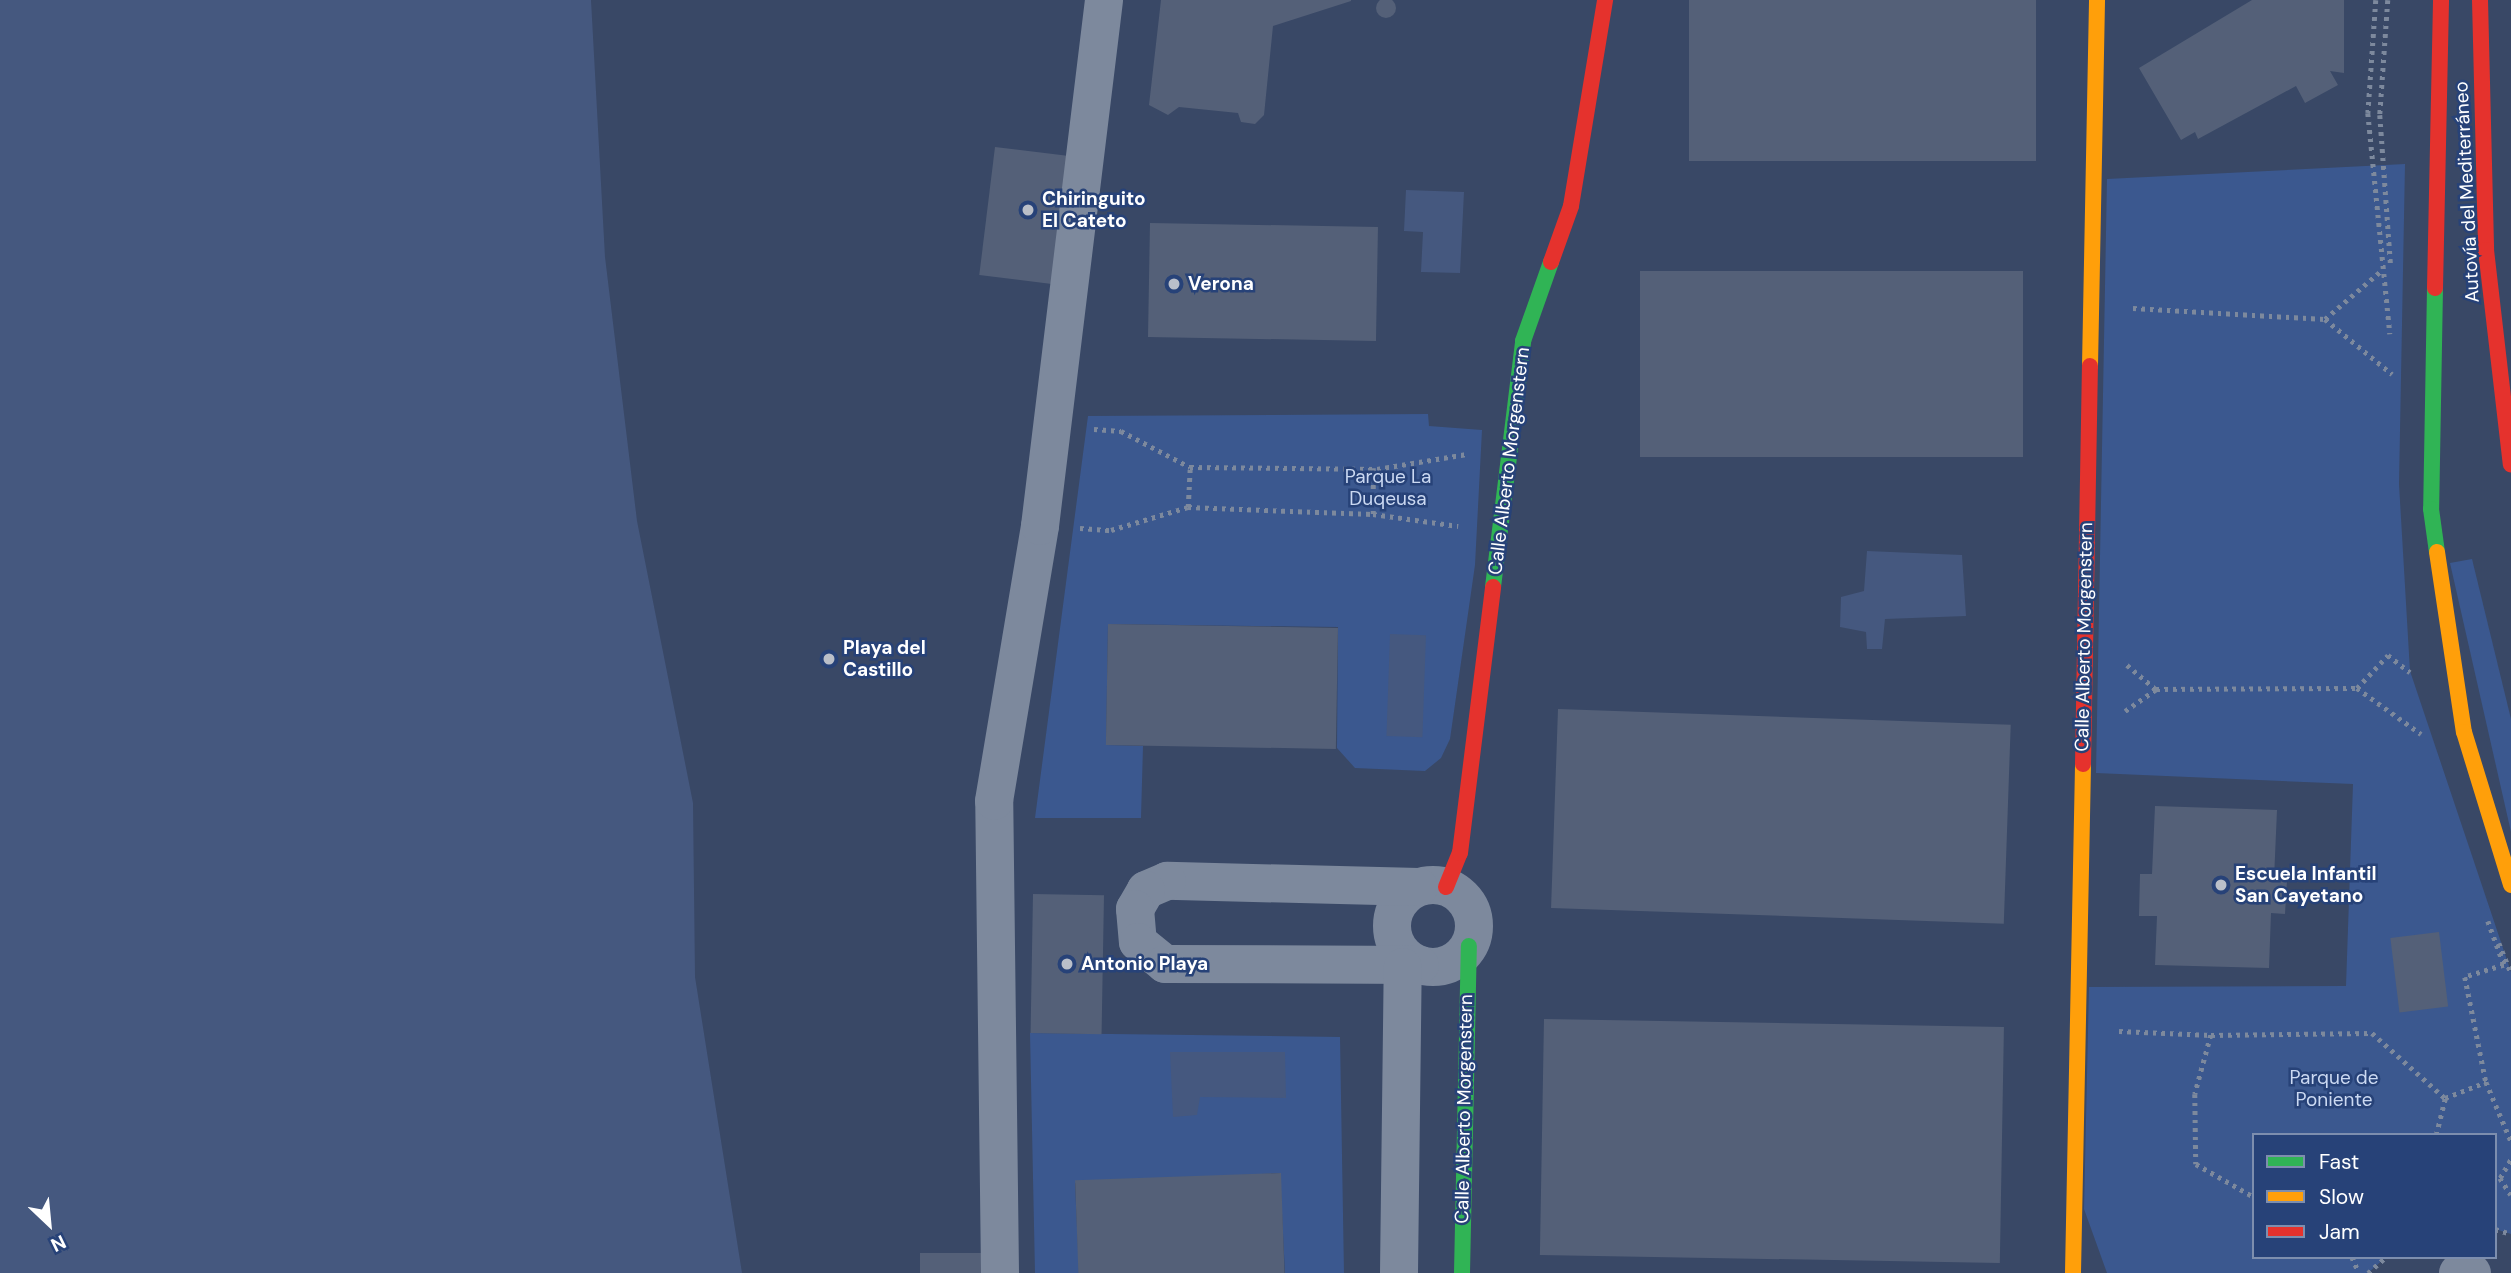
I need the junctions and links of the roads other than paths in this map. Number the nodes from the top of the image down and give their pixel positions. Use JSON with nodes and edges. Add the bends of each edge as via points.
{"nodes":[{"id":1,"x":1104,"y":0,"type":"edge"},
{"id":2,"x":1605,"y":0,"type":"edge"},
{"id":3,"x":2097,"y":0,"type":"edge"},
{"id":4,"x":2441,"y":0,"type":"edge"},
{"id":5,"x":2480,"y":0,"type":"edge"},
{"id":6,"x":2511,"y":465,"type":"edge"},
{"id":7,"x":2511,"y":885,"type":"edge"},
{"id":8,"x":1433,"y":887,"type":"junction"},
{"id":9,"x":1469,"y":946,"type":"junction"},
{"id":10,"x":1412,"y":966,"type":"junction"},
{"id":11,"x":1000,"y":1273,"type":"edge"},
{"id":12,"x":1399,"y":1273,"type":"edge"},
{"id":13,"x":1462,"y":1273,"type":"edge"},
{"id":14,"x":2073,"y":1273,"type":"edge"},
{"id":15,"x":2458,"y":1273,"type":"edge"},
{"id":16,"x":2472,"y":1273,"type":"edge"}],
"edges":[{"from":1,"to":11,"type":"street","via":[[1040,526],[994,801]]},
{"from":2,"to":8,"type":"main road","name":"Calle Alberto Morgenstern","via":[[1571,206],[1523,341],[1460,853]]},
{"from":3,"to":14,"type":"main road","name":"Calle Alberto Morgenstern"},
{"from":4,"to":7,"type":"main road","via":[[2431,509],[2464,732]]},
{"from":5,"to":6,"type":"main road","name":"Autovía del Mediterráneo","via":[[2486,250]]},
{"from":8,"to":9,"type":"street","name":"Calle Alberto Morgenstern","via":[[1473,918]]},
{"from":8,"to":10,"type":"street","name":"Calle Alberto Morgenstern","via":[[1399,902],[1391,927]]},
{"from":8,"to":10,"type":"street","via":[[1167,881],[1146,890],[1135,909],[1138,942],[1165,964]]},
{"from":9,"to":10,"type":"street","via":[[1447,964]]},
{"from":9,"to":13,"type":"main road","name":"Calle Alberto Morgenstern"},
{"from":10,"to":12,"type":"street"},
{"from":15,"to":16,"type":"street"}]}
